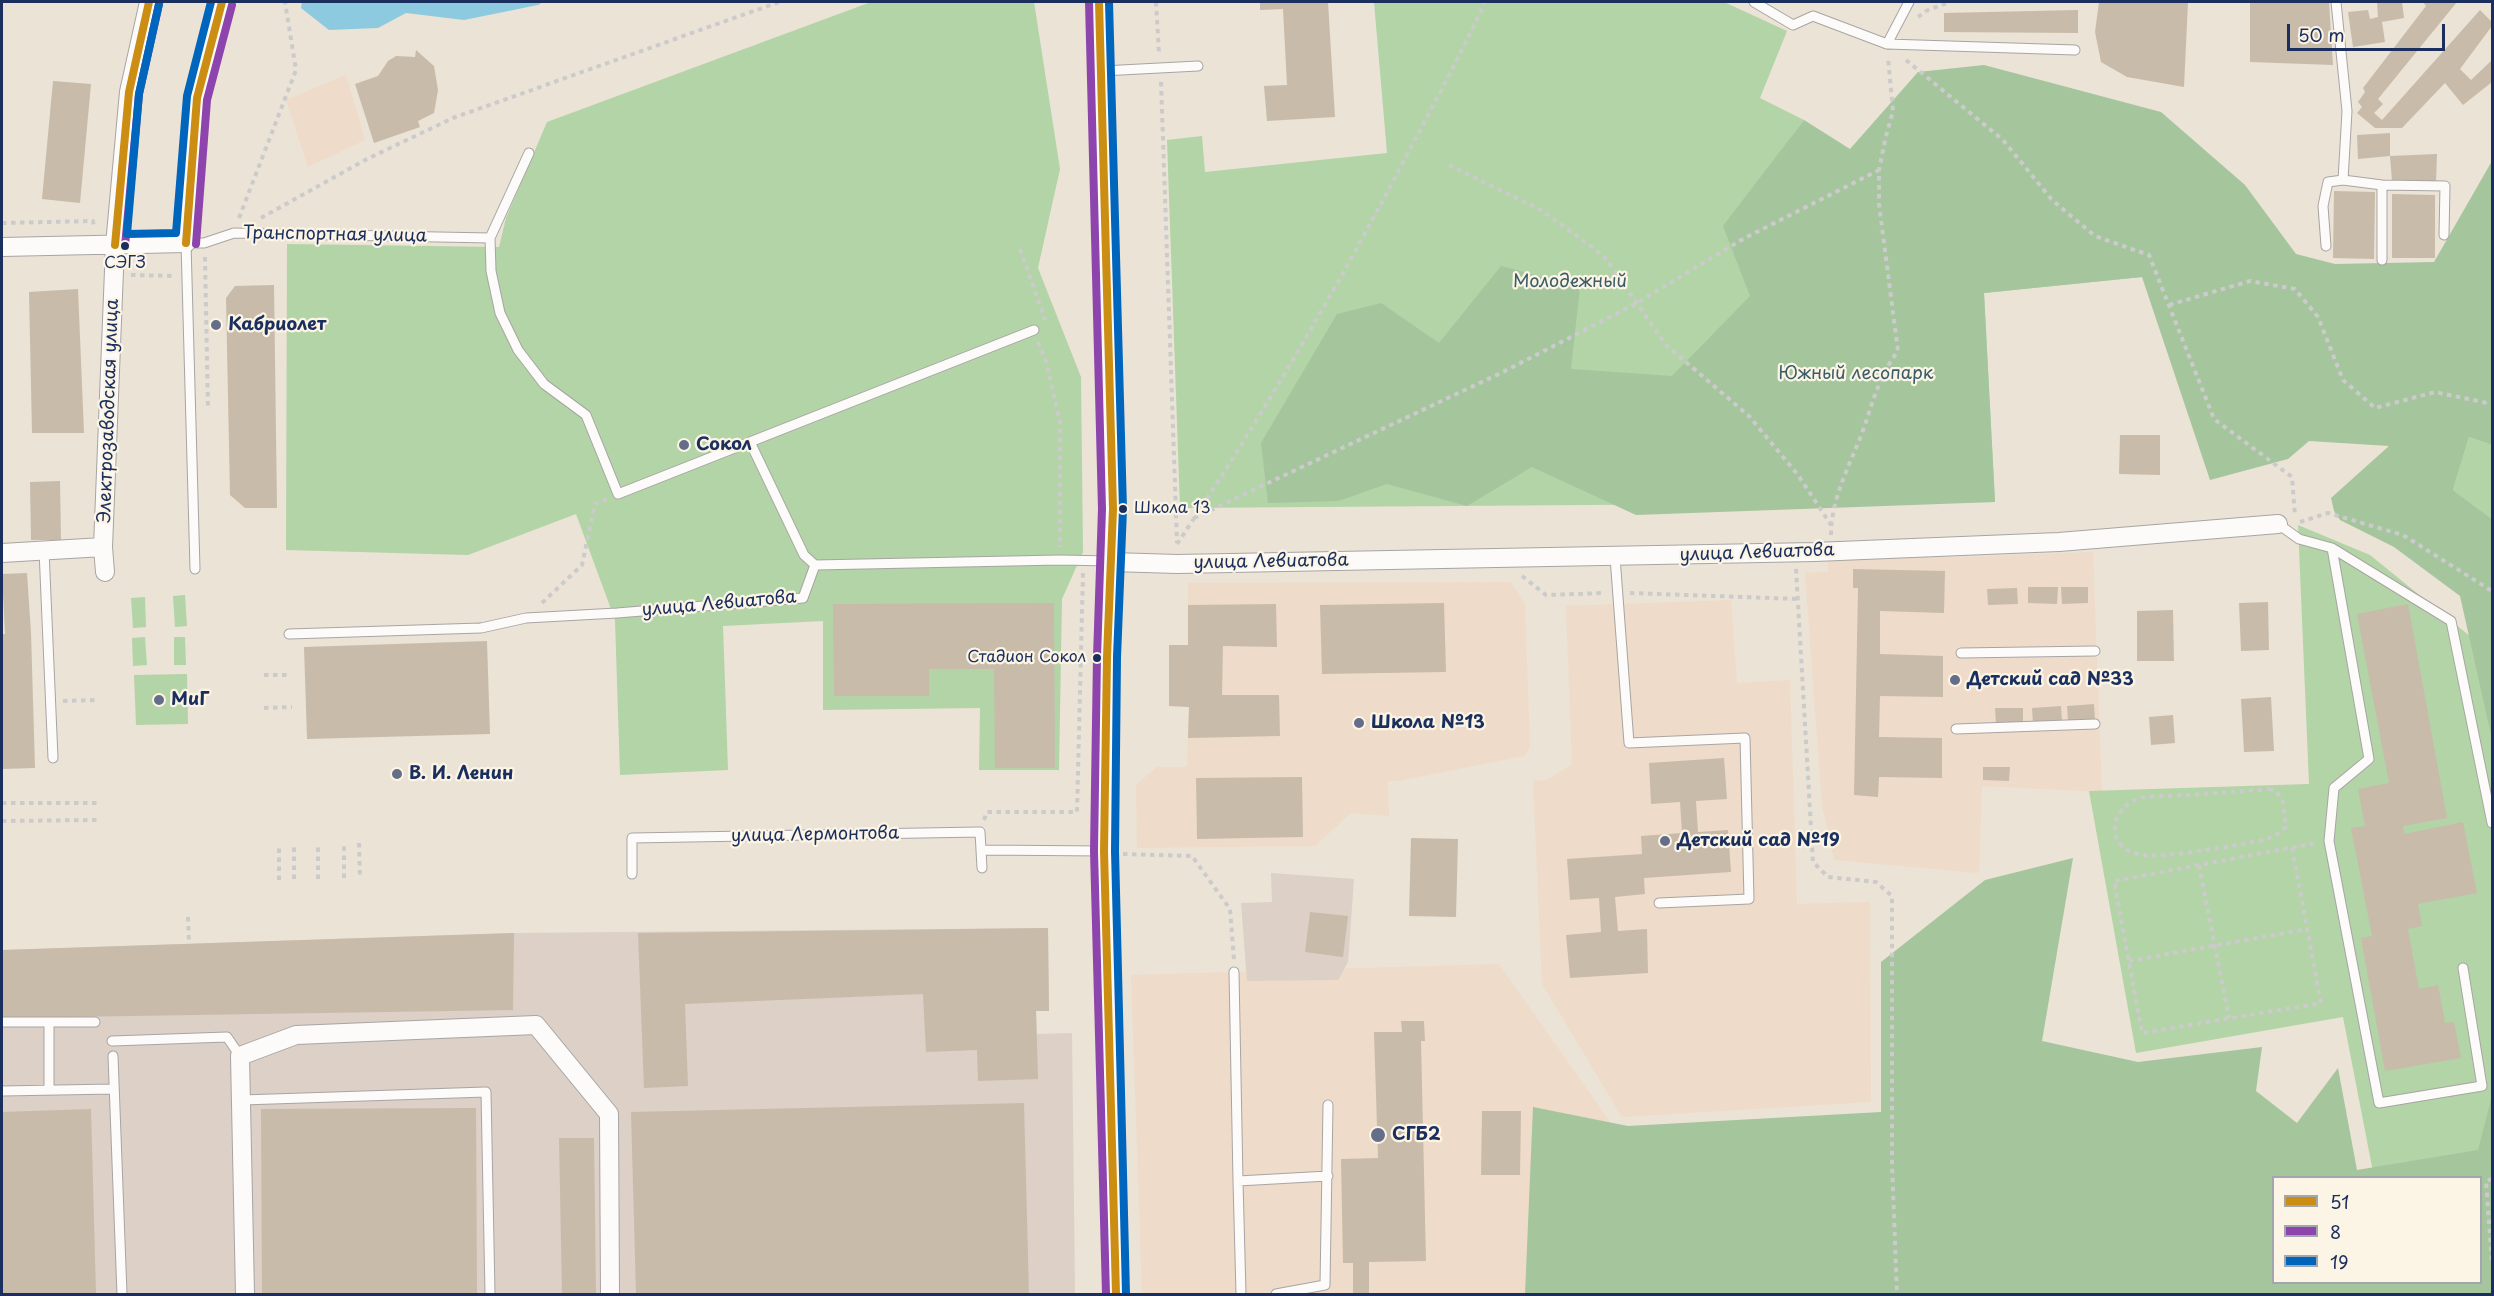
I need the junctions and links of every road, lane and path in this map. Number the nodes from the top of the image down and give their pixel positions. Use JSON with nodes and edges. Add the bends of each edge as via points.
{"nodes":[{"id":1,"x":149,"y":2,"type":"edge"},
{"id":2,"x":222,"y":2,"type":"edge"},
{"id":3,"x":285,"y":2,"type":"edge"},
{"id":4,"x":779,"y":2,"type":"edge"},
{"id":5,"x":1100,"y":2,"type":"edge"},
{"id":6,"x":1156,"y":2,"type":"edge"},
{"id":7,"x":1485,"y":2,"type":"edge"},
{"id":8,"x":1754,"y":2,"type":"edge"},
{"id":9,"x":1910,"y":2,"type":"edge"},
{"id":10,"x":1949,"y":2,"type":"edge"},
{"id":11,"x":2336,"y":2,"type":"edge"},
{"id":12,"x":1887,"y":44,"type":"junction"},
{"id":13,"x":2075,"y":50,"type":"dead end"},
{"id":14,"x":1198,"y":66,"type":"dead end"},
{"id":15,"x":1160,"y":68,"type":"junction"},
{"id":16,"x":1102,"y":72,"type":"junction"},
{"id":17,"x":529,"y":153,"type":"dead end"},
{"id":18,"x":1449,"y":165,"type":"dead end"},
{"id":19,"x":1880,"y":170,"type":"junction"},
{"id":20,"x":2343,"y":180,"type":"junction"},
{"id":21,"x":2382,"y":185,"type":"junction"},
{"id":22,"x":234,"y":233,"type":"junction"},
{"id":23,"x":2444,"y":235,"type":"dead end"},
{"id":24,"x":490,"y":238,"type":"junction"},
{"id":25,"x":186,"y":243,"type":"junction"},
{"id":26,"x":115,"y":245,"type":"junction"},
{"id":27,"x":2326,"y":246,"type":"dead end"},
{"id":28,"x":2,"y":247,"type":"edge"},
{"id":29,"x":1020,"y":249,"type":"dead end"},
{"id":30,"x":2382,"y":260,"type":"dead end"},
{"id":31,"x":114,"y":275,"type":"junction"},
{"id":32,"x":186,"y":276,"type":"junction"},
{"id":33,"x":205,"y":278,"type":"dead end"},
{"id":34,"x":1637,"y":303,"type":"junction"},
{"id":35,"x":2169,"y":305,"type":"junction"},
{"id":36,"x":1034,"y":330,"type":"junction"},
{"id":37,"x":2493,"y":404,"type":"edge"},
{"id":38,"x":750,"y":442,"type":"junction"},
{"id":39,"x":618,"y":494,"type":"junction"},
{"id":40,"x":1194,"y":518,"type":"junction"},
{"id":41,"x":2278,"y":524,"type":"joint"},
{"id":42,"x":1831,"y":525,"type":"junction"},
{"id":43,"x":1177,"y":544,"type":"junction"},
{"id":44,"x":103,"y":547,"type":"junction"},
{"id":45,"x":1170,"y":548,"type":"dead end"},
{"id":46,"x":2332,"y":548,"type":"junction"},
{"id":47,"x":44,"y":550,"type":"junction"},
{"id":48,"x":2,"y":552,"type":"edge"},
{"id":49,"x":1831,"y":552,"type":"junction"},
{"id":50,"x":1795,"y":553,"type":"junction"},
{"id":51,"x":1615,"y":557,"type":"junction"},
{"id":52,"x":1060,"y":560,"type":"junction"},
{"id":53,"x":1084,"y":560,"type":"junction"},
{"id":54,"x":1112,"y":562,"type":"junction"},
{"id":55,"x":815,"y":565,"type":"junction"},
{"id":56,"x":195,"y":569,"type":"dead end"},
{"id":57,"x":105,"y":572,"type":"dead end"},
{"id":58,"x":1517,"y":573,"type":"dead end"},
{"id":59,"x":2493,"y":591,"type":"edge"},
{"id":60,"x":1619,"y":593,"type":"junction"},
{"id":61,"x":1798,"y":599,"type":"junction"},
{"id":62,"x":526,"y":618,"type":"junction"},
{"id":63,"x":289,"y":634,"type":"dead end"},
{"id":64,"x":2095,"y":651,"type":"dead end"},
{"id":65,"x":1961,"y":653,"type":"dead end"},
{"id":66,"x":264,"y":675,"type":"dead end"},
{"id":67,"x":290,"y":675,"type":"dead end"},
{"id":68,"x":95,"y":700,"type":"dead end"},
{"id":69,"x":68,"y":701,"type":"dead end"},
{"id":70,"x":292,"y":707,"type":"dead end"},
{"id":71,"x":264,"y":708,"type":"dead end"},
{"id":72,"x":2095,"y":724,"type":"dead end"},
{"id":73,"x":1956,"y":729,"type":"dead end"},
{"id":74,"x":53,"y":758,"type":"dead end"},
{"id":75,"x":2,"y":803,"type":"edge"},
{"id":76,"x":98,"y":803,"type":"dead end"},
{"id":77,"x":2,"y":820,"type":"edge"},
{"id":78,"x":99,"y":820,"type":"dead end"},
{"id":79,"x":2493,"y":823,"type":"edge"},
{"id":80,"x":2114,"y":826,"type":"joint"},
{"id":81,"x":980,"y":832,"type":"junction"},
{"id":82,"x":2329,"y":841,"type":"junction"},
{"id":83,"x":344,"y":843,"type":"dead end"},
{"id":84,"x":359,"y":843,"type":"dead end"},
{"id":85,"x":294,"y":844,"type":"dead end"},
{"id":86,"x":318,"y":844,"type":"dead end"},
{"id":87,"x":279,"y":845,"type":"dead end"},
{"id":88,"x":2292,"y":848,"type":"junction"},
{"id":89,"x":981,"y":850,"type":"junction"},
{"id":90,"x":1113,"y":853,"type":"junction"},
{"id":91,"x":2199,"y":865,"type":"junction"},
{"id":92,"x":982,"y":868,"type":"dead end"},
{"id":93,"x":632,"y":874,"type":"dead end"},
{"id":94,"x":344,"y":878,"type":"dead end"},
{"id":95,"x":360,"y":878,"type":"dead end"},
{"id":96,"x":294,"y":879,"type":"dead end"},
{"id":97,"x":318,"y":879,"type":"dead end"},
{"id":98,"x":279,"y":880,"type":"dead end"},
{"id":99,"x":1659,"y":903,"type":"dead end"},
{"id":100,"x":188,"y":917,"type":"dead end"},
{"id":101,"x":2307,"y":929,"type":"junction"},
{"id":102,"x":189,"y":944,"type":"dead end"},
{"id":103,"x":2215,"y":945,"type":"junction"},
{"id":104,"x":2129,"y":961,"type":"junction"},
{"id":105,"x":2463,"y":968,"type":"dead end"},
{"id":106,"x":1234,"y":972,"type":"joint"},
{"id":107,"x":2229,"y":1018,"type":"junction"},
{"id":108,"x":2,"y":1022,"type":"edge"},
{"id":109,"x":49,"y":1022,"type":"junction"},
{"id":110,"x":95,"y":1022,"type":"dead end"},
{"id":111,"x":112,"y":1041,"type":"dead end"},
{"id":112,"x":113,"y":1056,"type":"dead end"},
{"id":113,"x":240,"y":1056,"type":"junction"},
{"id":114,"x":114,"y":1089,"type":"junction"},
{"id":115,"x":49,"y":1090,"type":"junction"},
{"id":116,"x":2,"y":1091,"type":"edge"},
{"id":117,"x":242,"y":1100,"type":"junction"},
{"id":118,"x":1328,"y":1105,"type":"dead end"},
{"id":119,"x":1328,"y":1176,"type":"junction"},
{"id":120,"x":2493,"y":1179,"type":"edge"},
{"id":121,"x":1238,"y":1181,"type":"junction"},
{"id":122,"x":2493,"y":1264,"type":"edge"},
{"id":123,"x":122,"y":1294,"type":"edge"},
{"id":124,"x":245,"y":1294,"type":"edge"},
{"id":125,"x":490,"y":1294,"type":"edge"},
{"id":126,"x":610,"y":1294,"type":"edge"},
{"id":127,"x":1116,"y":1294,"type":"edge"},
{"id":128,"x":1241,"y":1294,"type":"edge"},
{"id":129,"x":1276,"y":1294,"type":"edge"},
{"id":130,"x":1897,"y":1294,"type":"edge"}],
"edges":[{"from":1,"to":26,"type":"street","name":"Электрозаводская улица","via":[[129,92]]},
{"from":2,"to":25,"type":"street","via":[[196,98]]},
{"from":3,"to":22,"type":"path","via":[[296,69]]},
{"from":4,"to":22,"type":"path","via":[[453,118],[367,159]]},
{"from":5,"to":16,"type":"main road"},
{"from":6,"to":15,"type":"path"},
{"from":7,"to":40,"type":"path","via":[[1362,239],[1239,451]]},
{"from":8,"to":12,"type":"lane","via":[[1793,25],[1813,16]]},
{"from":9,"to":12,"type":"lane"},
{"from":10,"to":12,"type":"path","via":[[1926,11]]},
{"from":11,"to":20,"type":"lane","via":[[2347,111]]},
{"from":12,"to":13,"type":"lane"},
{"from":12,"to":19,"type":"path","via":[[1893,111]]},
{"from":12,"to":35,"type":"path","via":[[2002,140],[2052,200],[2095,236],[2149,255]]},
{"from":14,"to":15,"type":"lane"},
{"from":15,"to":16,"type":"lane"},
{"from":15,"to":43,"type":"path"},
{"from":16,"to":54,"type":"main road"},
{"from":17,"to":24,"type":"lane"},
{"from":18,"to":34,"type":"path","via":[[1541,210],[1603,255]]},
{"from":19,"to":34,"type":"path","via":[[1743,238]]},
{"from":19,"to":42,"type":"path","via":[[1879,204],[1898,351],[1885,368],[1872,399]]},
{"from":20,"to":21,"type":"lane"},
{"from":20,"to":27,"type":"lane","via":[[2328,182],[2323,206]]},
{"from":21,"to":23,"type":"lane","via":[[2445,186]]},
{"from":21,"to":30,"type":"lane"},
{"from":22,"to":24,"type":"lane","name":"Транспортная улица"},
{"from":22,"to":25,"type":"lane","name":"Транспортная улица","via":[[204,243]]},
{"from":24,"to":39,"type":"lane","via":[[491,271],[500,312],[518,350],[544,384],[586,415]]},
{"from":25,"to":26,"type":"street","name":"Транспортная улица"},
{"from":25,"to":32,"type":"lane"},
{"from":26,"to":28,"type":"street","name":"Транспортная улица"},
{"from":26,"to":31,"type":"street","name":"Электрозаводская улица"},
{"from":29,"to":36,"type":"path","via":[[1047,324]]},
{"from":31,"to":32,"type":"path"},
{"from":31,"to":44,"type":"street","name":"Электрозаводская улица"},
{"from":32,"to":33,"type":"path"},
{"from":32,"to":56,"type":"lane"},
{"from":34,"to":40,"type":"path","via":[[1503,372]]},
{"from":34,"to":42,"type":"path","via":[[1666,345],[1749,416],[1798,475]]},
{"from":35,"to":37,"type":"path","via":[[2250,281],[2295,289],[2318,317],[2343,380],[2375,408],[2434,392]]},
{"from":35,"to":59,"type":"path","via":[[2214,419],[2292,477],[2296,524],[2328,513],[2403,535]]},
{"from":36,"to":38,"type":"lane"},
{"from":36,"to":52,"type":"path","via":[[1046,361],[1060,423]]},
{"from":38,"to":39,"type":"lane"},
{"from":38,"to":55,"type":"lane","via":[[804,555]]},
{"from":39,"to":62,"type":"path","via":[[595,504],[582,566]]},
{"from":40,"to":43,"type":"path"},
{"from":41,"to":46,"type":"lane","via":[[2299,539]]},
{"from":41,"to":49,"type":"street","name":"улица Левиатова","via":[[2059,542]]},
{"from":42,"to":49,"type":"path"},
{"from":43,"to":45,"type":"path"},
{"from":44,"to":47,"type":"street"},
{"from":44,"to":57,"type":"street","name":"Электрозаводская улица"},
{"from":46,"to":79,"type":"lane","via":[[2451,621]]},
{"from":46,"to":82,"type":"lane","via":[[2369,759],[2334,788]]},
{"from":47,"to":48,"type":"street"},
{"from":47,"to":74,"type":"lane"},
{"from":49,"to":50,"type":"street","name":"улица Левиатова"},
{"from":50,"to":51,"type":"street","name":"улица Левиатова"},
{"from":50,"to":61,"type":"path"},
{"from":51,"to":54,"type":"street","name":"улица Левиатова"},
{"from":51,"to":60,"type":"lane"},
{"from":52,"to":53,"type":"lane","name":"улица Левиатова"},
{"from":52,"to":55,"type":"lane","name":"улица Левиатова"},
{"from":53,"to":54,"type":"lane","name":"улица Левиатова"},
{"from":53,"to":81,"type":"path","via":[[1077,812],[987,812]]},
{"from":54,"to":90,"type":"main road","via":[[1107,657]]},
{"from":55,"to":62,"type":"lane","name":"улица Левиатова","via":[[803,598]]},
{"from":58,"to":60,"type":"path","via":[[1546,595]]},
{"from":60,"to":61,"type":"path"},
{"from":60,"to":99,"type":"lane","via":[[1629,743],[1745,738],[1749,899]]},
{"from":61,"to":130,"type":"path","via":[[1813,862],[1828,877],[1876,882],[1892,896],[1892,1164]]},
{"from":62,"to":63,"type":"lane","name":"улица Левиатова","via":[[481,628]]},
{"from":64,"to":65,"type":"lane"},
{"from":66,"to":67,"type":"path"},
{"from":68,"to":69,"type":"path"},
{"from":70,"to":71,"type":"path"},
{"from":72,"to":73,"type":"lane"},
{"from":75,"to":76,"type":"path"},
{"from":77,"to":78,"type":"path"},
{"from":80,"to":80,"type":"path","via":[[2117,839],[2125,848],[2137,854],[2166,855],[2265,840],[2286,827],[2286,815],[2277,792],[2270,789],[2135,799],[2117,814]]},
{"from":81,"to":89,"type":"lane"},
{"from":81,"to":93,"type":"lane","name":"улица Лермонтова","via":[[632,838]]},
{"from":82,"to":88,"type":"path"},
{"from":82,"to":105,"type":"lane","via":[[2379,1103],[2482,1086]]},
{"from":83,"to":94,"type":"path"},
{"from":84,"to":95,"type":"path"},
{"from":85,"to":96,"type":"path"},
{"from":86,"to":97,"type":"path"},
{"from":87,"to":98,"type":"path"},
{"from":88,"to":91,"type":"path"},
{"from":88,"to":101,"type":"path"},
{"from":89,"to":90,"type":"lane"},
{"from":89,"to":92,"type":"lane"},
{"from":90,"to":106,"type":"path","via":[[1192,856],[1230,909]]},
{"from":90,"to":127,"type":"main road"},
{"from":91,"to":103,"type":"path"},
{"from":91,"to":104,"type":"path","via":[[2114,881]]},
{"from":100,"to":102,"type":"path"},
{"from":101,"to":103,"type":"path"},
{"from":101,"to":107,"type":"path","via":[[2321,1004]]},
{"from":103,"to":104,"type":"path"},
{"from":103,"to":107,"type":"path"},
{"from":104,"to":107,"type":"path","via":[[2142,1033]]},
{"from":106,"to":121,"type":"lane"},
{"from":108,"to":109,"type":"lane"},
{"from":109,"to":110,"type":"lane"},
{"from":109,"to":115,"type":"lane"},
{"from":111,"to":113,"type":"lane","via":[[227,1037]]},
{"from":112,"to":114,"type":"lane"},
{"from":113,"to":117,"type":"street"},
{"from":113,"to":126,"type":"street","via":[[296,1035],[536,1025],[609,1114]]},
{"from":114,"to":115,"type":"lane"},
{"from":114,"to":123,"type":"lane"},
{"from":115,"to":116,"type":"lane"},
{"from":117,"to":124,"type":"street"},
{"from":117,"to":125,"type":"lane","via":[[486,1092]]},
{"from":118,"to":119,"type":"lane"},
{"from":119,"to":121,"type":"lane"},
{"from":119,"to":129,"type":"lane","via":[[1325,1285]]},
{"from":120,"to":122,"type":"path","via":[[2486,1181]]},
{"from":121,"to":128,"type":"lane"}]}
